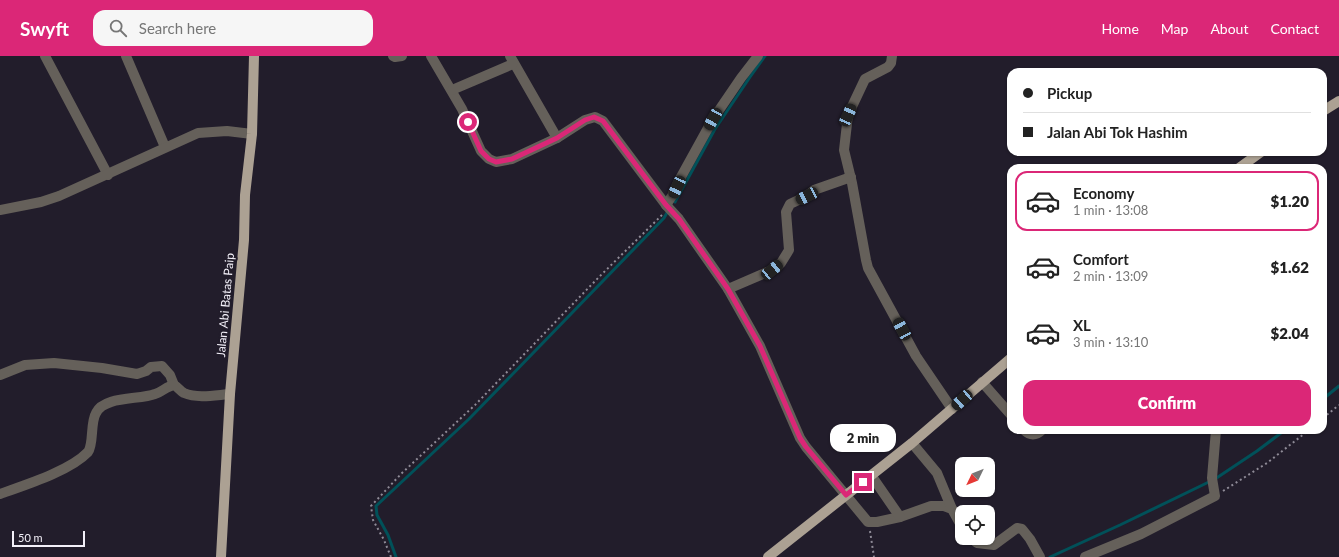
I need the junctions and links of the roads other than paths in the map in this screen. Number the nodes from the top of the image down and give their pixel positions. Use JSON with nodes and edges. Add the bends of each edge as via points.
{"nodes":[{"id":1,"x":45,"y":56,"type":"edge"},
{"id":2,"x":126,"y":56,"type":"edge"},
{"id":3,"x":254,"y":56,"type":"edge"},
{"id":4,"x":393,"y":56,"type":"edge"},
{"id":5,"x":402,"y":56,"type":"edge"},
{"id":6,"x":431,"y":56,"type":"edge"},
{"id":7,"x":758,"y":56,"type":"edge"},
{"id":8,"x":892,"y":56,"type":"edge"},
{"id":9,"x":512,"y":60,"type":"edge"},
{"id":10,"x":452,"y":90,"type":"junction"},
{"id":11,"x":1339,"y":101,"type":"edge"},
{"id":12,"x":1327,"y":108,"type":"edge"},
{"id":13,"x":252,"y":134,"type":"junction"},
{"id":14,"x":557,"y":138,"type":"junction"},
{"id":15,"x":165,"y":147,"type":"junction"},
{"id":16,"x":1256,"y":156,"type":"edge"},
{"id":17,"x":1244,"y":164,"type":"edge"},
{"id":18,"x":108,"y":175,"type":"junction"},
{"id":19,"x":851,"y":177,"type":"junction"},
{"id":20,"x":666,"y":205,"type":"junction"},
{"id":21,"x":0,"y":210,"type":"edge"},
{"id":22,"x":728,"y":289,"type":"junction"},
{"id":23,"x":1007,"y":361,"type":"edge"},
{"id":24,"x":0,"y":375,"type":"edge"},
{"id":25,"x":982,"y":382,"type":"junction"},
{"id":26,"x":174,"y":385,"type":"junction"},
{"id":27,"x":230,"y":394,"type":"junction"},
{"id":28,"x":952,"y":409,"type":"junction"},
{"id":29,"x":1007,"y":410,"type":"edge"},
{"id":30,"x":1216,"y":434,"type":"edge"},
{"id":31,"x":912,"y":443,"type":"junction"},
{"id":32,"x":871,"y":475,"type":"junction"},
{"id":33,"x":0,"y":494,"type":"edge"},
{"id":34,"x":846,"y":495,"type":"junction"},
{"id":35,"x":952,"y":509,"type":"junction"},
{"id":36,"x":955,"y":514,"type":"edge"},
{"id":37,"x":900,"y":517,"type":"junction"},
{"id":38,"x":995,"y":544,"type":"edge"},
{"id":39,"x":221,"y":557,"type":"edge"},
{"id":40,"x":768,"y":557,"type":"edge"},
{"id":41,"x":1040,"y":557,"type":"edge"},
{"id":42,"x":1085,"y":557,"type":"edge"}],
"edges":[{"from":1,"to":18,"type":"street"},
{"from":2,"to":15,"type":"street"},
{"from":3,"to":13,"type":"main road","name":"Jalan Abi Batas Paip"},
{"from":4,"to":5,"type":"street"},
{"from":6,"to":10,"type":"street"},
{"from":7,"to":20,"type":"street","via":[[713,119]]},
{"from":8,"to":19,"type":"street","via":[[888,67],[865,79],[848,115],[844,150]]},
{"from":9,"to":10,"type":"street"},
{"from":9,"to":14,"type":"street"},
{"from":10,"to":14,"type":"street","via":[[481,151],[489,159],[496,162],[512,159]]},
{"from":11,"to":12,"type":"main road"},
{"from":13,"to":15,"type":"street","via":[[204,132]]},
{"from":13,"to":27,"type":"main road","name":"Jalan Abi Batas Paip"},
{"from":14,"to":20,"type":"street","via":[[585,120],[594,117],[603,121]]},
{"from":15,"to":18,"type":"street"},
{"from":16,"to":17,"type":"main road"},
{"from":18,"to":21,"type":"street","via":[[41,202]]},
{"from":19,"to":22,"type":"street","via":[[814,190],[790,204],[786,212],[789,250],[781,263],[772,270]]},
{"from":19,"to":28,"type":"street","via":[[868,268],[916,356]]},
{"from":20,"to":22,"type":"street","via":[[679,219]]},
{"from":22,"to":34,"type":"street","via":[[760,346],[800,438]]},
{"from":23,"to":25,"type":"main road"},
{"from":24,"to":26,"type":"street","via":[[26,365],[86,366],[137,374],[151,367],[162,366]]},
{"from":25,"to":28,"type":"main road"},
{"from":25,"to":29,"type":"street"},
{"from":26,"to":27,"type":"street","via":[[184,393],[193,395]]},
{"from":26,"to":33,"type":"street","via":[[156,394],[107,403],[96,413],[89,450],[80,459],[38,480]]},
{"from":27,"to":39,"type":"main road","name":"Jalan Abi Batas Paip"},
{"from":28,"to":31,"type":"main road"},
{"from":30,"to":42,"type":"street","via":[[1212,478],[1214,493],[1141,534]]},
{"from":31,"to":32,"type":"main road"},
{"from":31,"to":35,"type":"street","via":[[937,473]]},
{"from":32,"to":34,"type":"main road"},
{"from":32,"to":37,"type":"street"},
{"from":34,"to":37,"type":"street","via":[[868,522]]},
{"from":34,"to":40,"type":"main road"},
{"from":35,"to":36,"type":"street"},
{"from":35,"to":37,"type":"street","via":[[931,506]]},
{"from":38,"to":41,"type":"street","via":[[1017,528],[1022,529]]}]}
